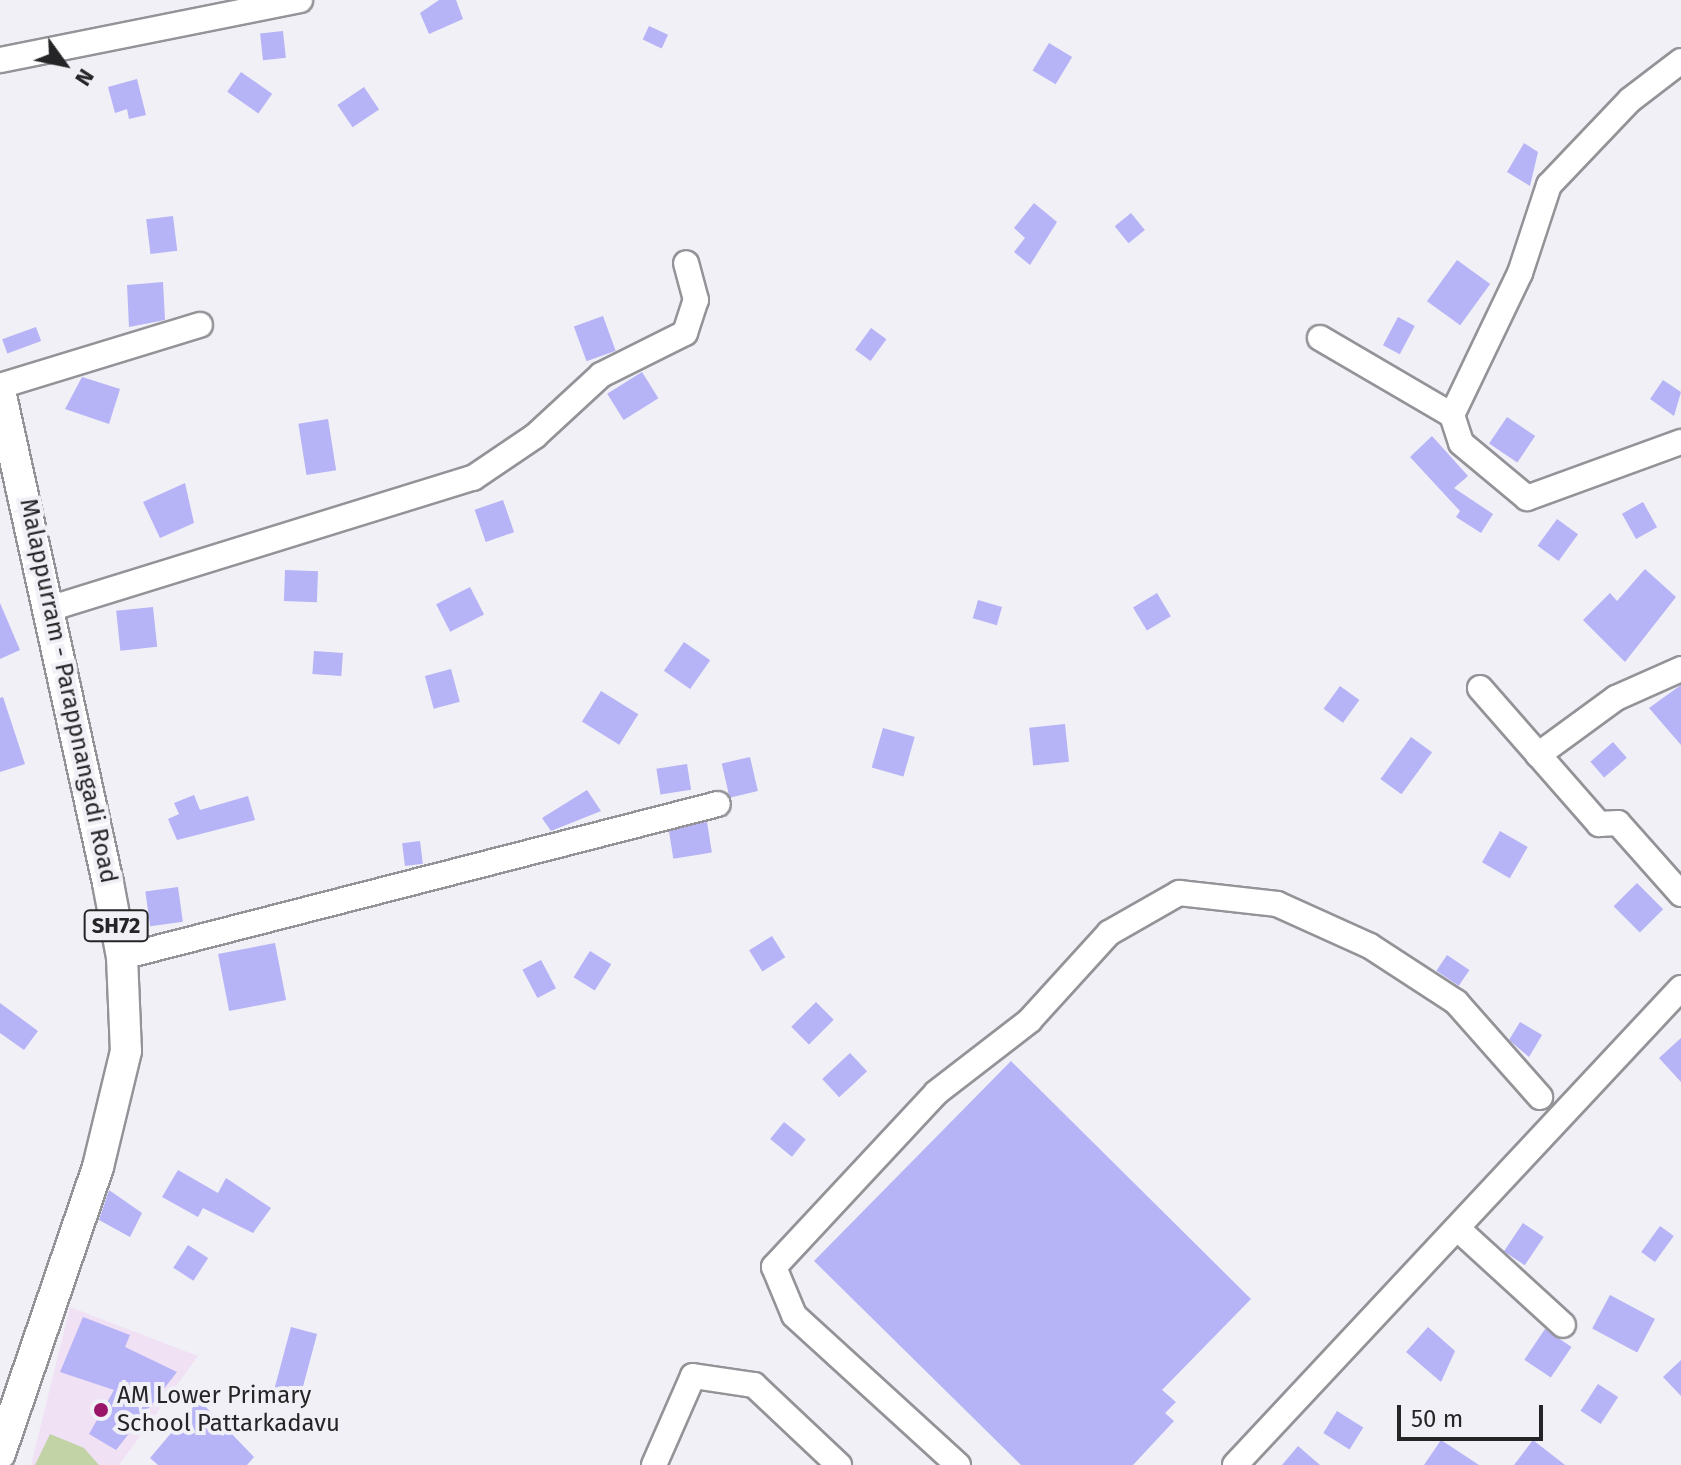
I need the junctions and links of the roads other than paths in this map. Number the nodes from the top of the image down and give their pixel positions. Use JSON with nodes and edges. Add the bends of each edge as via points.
{"nodes":[{"id":1,"x":300,"y":0,"type":"edge"},
{"id":2,"x":0,"y":60,"type":"edge"},
{"id":3,"x":1681,"y":61,"type":"edge"},
{"id":4,"x":686,"y":263,"type":"dead end"},
{"id":5,"x":200,"y":325,"type":"dead end"},
{"id":6,"x":1320,"y":338,"type":"dead end"},
{"id":7,"x":0,"y":388,"type":"edge"},
{"id":8,"x":1452,"y":415,"type":"junction"},
{"id":9,"x":1681,"y":442,"type":"edge"},
{"id":10,"x":52,"y":608,"type":"junction"},
{"id":11,"x":1681,"y":669,"type":"edge"},
{"id":12,"x":1480,"y":688,"type":"dead end"},
{"id":13,"x":1538,"y":755,"type":"junction"},
{"id":14,"x":718,"y":804,"type":"dead end"},
{"id":15,"x":1681,"y":894,"type":"edge"},
{"id":16,"x":122,"y":957,"type":"junction"},
{"id":17,"x":1681,"y":988,"type":"edge"},
{"id":18,"x":1540,"y":1097,"type":"dead end"},
{"id":19,"x":1458,"y":1229,"type":"junction"},
{"id":20,"x":1563,"y":1325,"type":"dead end"},
{"id":21,"x":0,"y":1454,"type":"edge"},
{"id":22,"x":654,"y":1465,"type":"edge"},
{"id":23,"x":839,"y":1465,"type":"edge"},
{"id":24,"x":958,"y":1465,"type":"edge"},
{"id":25,"x":1235,"y":1465,"type":"edge"}],
"edges":[{"from":1,"to":2,"type":"street"},
{"from":3,"to":8,"type":"street","via":[[1630,100],[1549,185],[1520,273]]},
{"from":4,"to":10,"type":"street","via":[[696,300],[685,333],[601,375],[535,436],[473,478]]},
{"from":5,"to":7,"type":"street"},
{"from":6,"to":8,"type":"street"},
{"from":7,"to":10,"type":"main road","name":"Malappurram - Parappnangadi Road","number":"SH72"},
{"from":8,"to":9,"type":"street","via":[[1461,443],[1527,498]]},
{"from":10,"to":16,"type":"main road","name":"Malappurram - Parappnangadi Road","number":"SH72"},
{"from":11,"to":13,"type":"street","via":[[1616,698]]},
{"from":12,"to":13,"type":"street"},
{"from":13,"to":15,"type":"street","via":[[1599,824],[1618,823]]},
{"from":14,"to":16,"type":"street"},
{"from":16,"to":21,"type":"main road","name":"Malappurram - Parappnangadi Road","number":"SH72","via":[[126,1051],[102,1152]]},
{"from":17,"to":19,"type":"street"},
{"from":18,"to":24,"type":"street","via":[[1456,1002],[1370,946],[1277,904],[1179,893],[1109,933],[1029,1021],[936,1093],[774,1267],[794,1315]]},
{"from":19,"to":20,"type":"street"},
{"from":19,"to":25,"type":"street"},
{"from":22,"to":23,"type":"street","via":[[693,1376],[754,1385]]}]}
